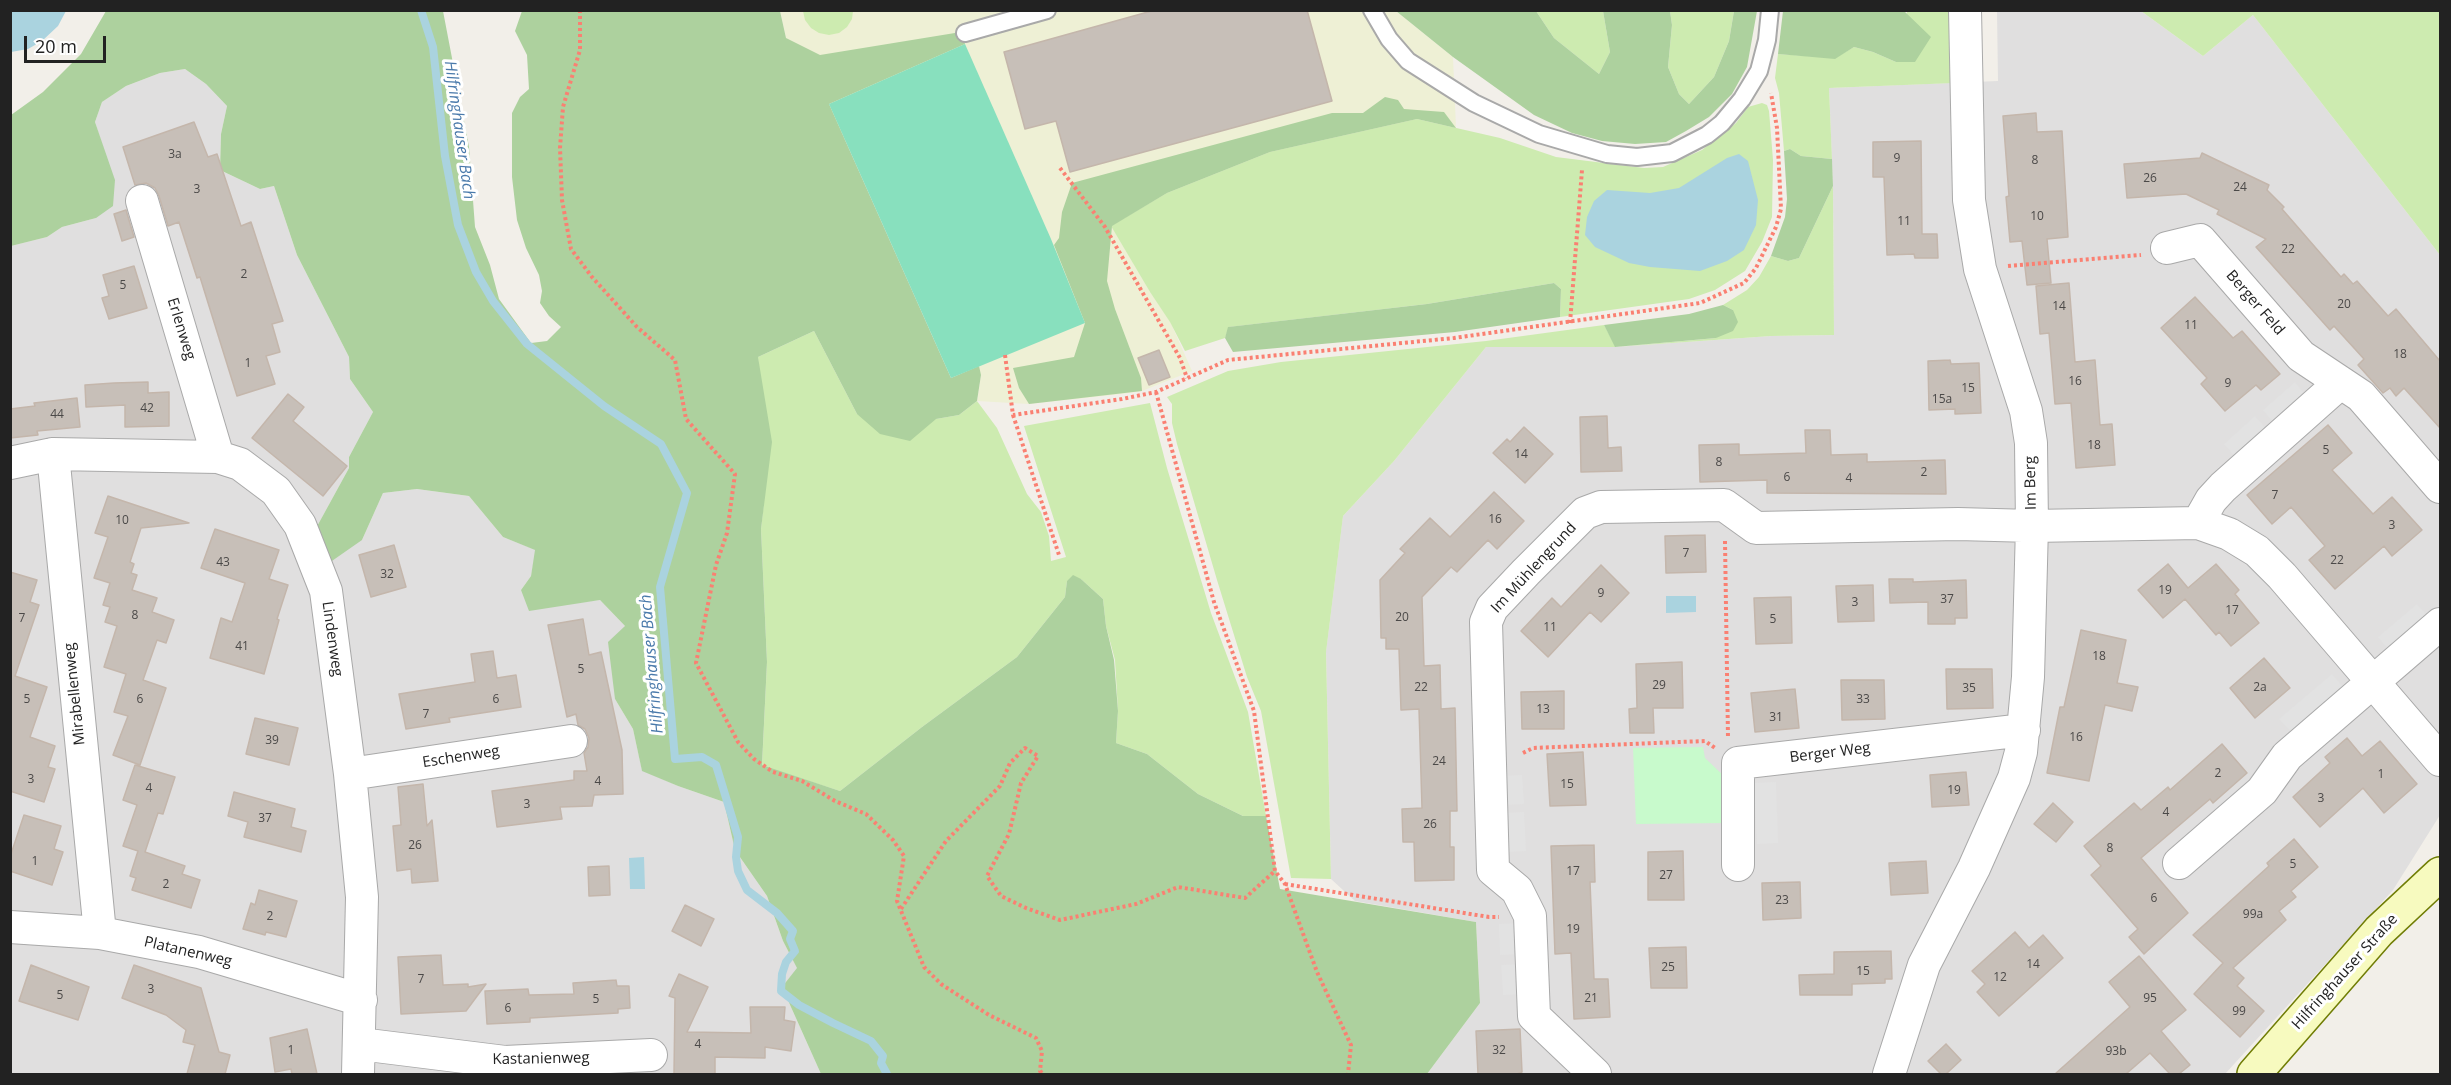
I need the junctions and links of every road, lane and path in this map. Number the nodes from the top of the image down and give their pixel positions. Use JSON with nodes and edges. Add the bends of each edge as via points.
{"nodes":[{"id":1,"x":580,"y":10,"type":"edge"},
{"id":2,"x":1047,"y":10,"type":"edge"},
{"id":3,"x":1372,"y":10,"type":"edge"},
{"id":4,"x":1770,"y":10,"type":"edge"},
{"id":5,"x":1965,"y":10,"type":"edge"},
{"id":6,"x":965,"y":33,"type":"dead end"},
{"id":7,"x":1759,"y":71,"type":"junction"},
{"id":8,"x":1584,"y":148,"type":"junction"},
{"id":9,"x":1060,"y":168,"type":"dead end"},
{"id":10,"x":142,"y":201,"type":"dead end"},
{"id":11,"x":2167,"y":248,"type":"joint"},
{"id":12,"x":1980,"y":269,"type":"junction"},
{"id":13,"x":1569,"y":323,"type":"junction"},
{"id":14,"x":1005,"y":355,"type":"dead end"},
{"id":15,"x":1187,"y":378,"type":"junction"},
{"id":16,"x":2340,"y":383,"type":"junction"},
{"id":17,"x":1156,"y":392,"type":"junction"},
{"id":18,"x":1013,"y":415,"type":"junction"},
{"id":19,"x":53,"y":454,"type":"junction"},
{"id":20,"x":218,"y":457,"type":"junction"},
{"id":21,"x":10,"y":463,"type":"edge"},
{"id":22,"x":2440,"y":487,"type":"edge"},
{"id":23,"x":1724,"y":506,"type":"junction"},
{"id":24,"x":2198,"y":523,"type":"junction"},
{"id":25,"x":2032,"y":526,"type":"junction"},
{"id":26,"x":1059,"y":555,"type":"dead end"},
{"id":27,"x":2440,"y":624,"type":"edge"},
{"id":28,"x":2373,"y":682,"type":"junction"},
{"id":29,"x":2024,"y":730,"type":"junction"},
{"id":30,"x":571,"y":741,"type":"dead end"},
{"id":31,"x":1523,"y":753,"type":"dead end"},
{"id":32,"x":2440,"y":760,"type":"edge"},
{"id":33,"x":1738,"y":763,"type":"junction"},
{"id":34,"x":350,"y":774,"type":"junction"},
{"id":35,"x":2179,"y":863,"type":"dead end"},
{"id":36,"x":1738,"y":865,"type":"dead end"},
{"id":37,"x":1275,"y":871,"type":"junction"},
{"id":38,"x":2440,"y":874,"type":"edge"},
{"id":39,"x":1285,"y":884,"type":"junction"},
{"id":40,"x":901,"y":909,"type":"junction"},
{"id":41,"x":1530,"y":916,"type":"junction"},
{"id":42,"x":10,"y":927,"type":"edge"},
{"id":43,"x":100,"y":933,"type":"junction"},
{"id":44,"x":361,"y":1000,"type":"junction"},
{"id":45,"x":651,"y":1055,"type":"dead end"},
{"id":46,"x":359,"y":1059,"type":"edge"},
{"id":47,"x":1043,"y":1074,"type":"edge"},
{"id":48,"x":1348,"y":1074,"type":"edge"},
{"id":49,"x":1595,"y":1074,"type":"edge"},
{"id":50,"x":1889,"y":1074,"type":"edge"},
{"id":51,"x":2254,"y":1074,"type":"edge"}],
"edges":[{"from":1,"to":40,"type":"path","via":[[580,50],[563,107],[560,148],[562,200],[571,249],[637,327],[675,360],[686,419],[735,474],[727,533],[716,565],[696,663],[738,742],[754,759],[773,772],[801,781],[866,814],[893,840],[904,856],[897,901]]},
{"from":2,"to":6,"type":"lane"},
{"from":3,"to":8,"type":"lane","via":[[1408,61],[1443,84],[1539,134]]},
{"from":4,"to":7,"type":"lane"},
{"from":5,"to":12,"type":"street","name":"Im Berg","via":[[1969,200]]},
{"from":7,"to":8,"type":"lane","via":[[1722,123],[1672,153],[1637,157]]},
{"from":7,"to":13,"type":"path","via":[[1772,95],[1776,117],[1780,209],[1776,227],[1756,268],[1744,283],[1700,303]]},
{"from":8,"to":13,"type":"path"},
{"from":9,"to":15,"type":"path","via":[[1105,227],[1180,358]]},
{"from":10,"to":20,"type":"street","name":"Erlenweg"},
{"from":11,"to":12,"type":"path","via":[[2134,257]]},
{"from":11,"to":16,"type":"street","name":"Berger Feld","via":[[2200,240],[2301,356]]},
{"from":12,"to":25,"type":"street","name":"Im Berg","via":[[2026,411],[2031,443]]},
{"from":13,"to":15,"type":"path","via":[[1228,360]]},
{"from":14,"to":18,"type":"path"},
{"from":15,"to":17,"type":"path"},
{"from":16,"to":22,"type":"street","name":"Berger Feld","via":[[2361,396]]},
{"from":16,"to":24,"type":"street","via":[[2223,487]]},
{"from":17,"to":18,"type":"path"},
{"from":17,"to":37,"type":"path","via":[[1214,602],[1254,711]]},
{"from":18,"to":26,"type":"path"},
{"from":19,"to":20,"type":"street","name":"Lindenweg"},
{"from":19,"to":21,"type":"street","name":"Lindenweg"},
{"from":19,"to":43,"type":"street","name":"Mirabellenweg"},
{"from":20,"to":34,"type":"street","name":"Lindenweg","via":[[240,464],[276,491],[300,525],[326,591]]},
{"from":23,"to":25,"type":"street","via":[[1756,528]]},
{"from":23,"to":33,"type":"path","via":[[1728,739]]},
{"from":23,"to":41,"type":"street","name":"Im Mühlengrund","via":[[1601,507],[1585,513],[1492,608],[1486,622],[1493,870],[1517,891]]},
{"from":24,"to":25,"type":"street","name":"Im Berg"},
{"from":24,"to":28,"type":"street","name":"Im Berg","via":[[2229,534],[2257,551]]},
{"from":25,"to":29,"type":"street"},
{"from":27,"to":28,"type":"street"},
{"from":28,"to":32,"type":"street","name":"Im Berg"},
{"from":28,"to":35,"type":"street","via":[[2287,756],[2262,791]]},
{"from":29,"to":33,"type":"street","name":"Berger Weg"},
{"from":29,"to":50,"type":"street","via":[[2014,778],[1974,868],[1924,964]]},
{"from":30,"to":34,"type":"street","name":"Eschenweg"},
{"from":31,"to":33,"type":"path","via":[[1533,748],[1704,741]]},
{"from":33,"to":36,"type":"street"},
{"from":34,"to":44,"type":"street","name":"Lindenweg","via":[[362,897]]},
{"from":37,"to":39,"type":"path"},
{"from":37,"to":40,"type":"path","via":[[1245,898],[1178,887],[1136,904],[1060,920],[1017,904],[1001,896],[987,876],[1009,834],[1021,783],[1038,756],[1025,748],[1010,763],[1000,786],[946,841]]},
{"from":38,"to":51,"type":"main road","name":"Hilfringhauser Straße","via":[[2379,931]]},
{"from":39,"to":41,"type":"path","via":[[1489,917]]},
{"from":39,"to":48,"type":"path","via":[[1317,972],[1351,1045]]},
{"from":40,"to":47,"type":"path","via":[[924,967],[941,984],[989,1016],[1036,1038],[1042,1052]]},
{"from":41,"to":49,"type":"street","name":"Im Mühlengrund","via":[[1534,1016]]},
{"from":42,"to":43,"type":"street","name":"Platanenweg"},
{"from":43,"to":44,"type":"street","name":"Platanenweg","via":[[199,952]]},
{"from":44,"to":46,"type":"street","name":"Lindenweg"},
{"from":45,"to":46,"type":"street","name":"Kastanienweg","via":[[505,1062]]}]}
